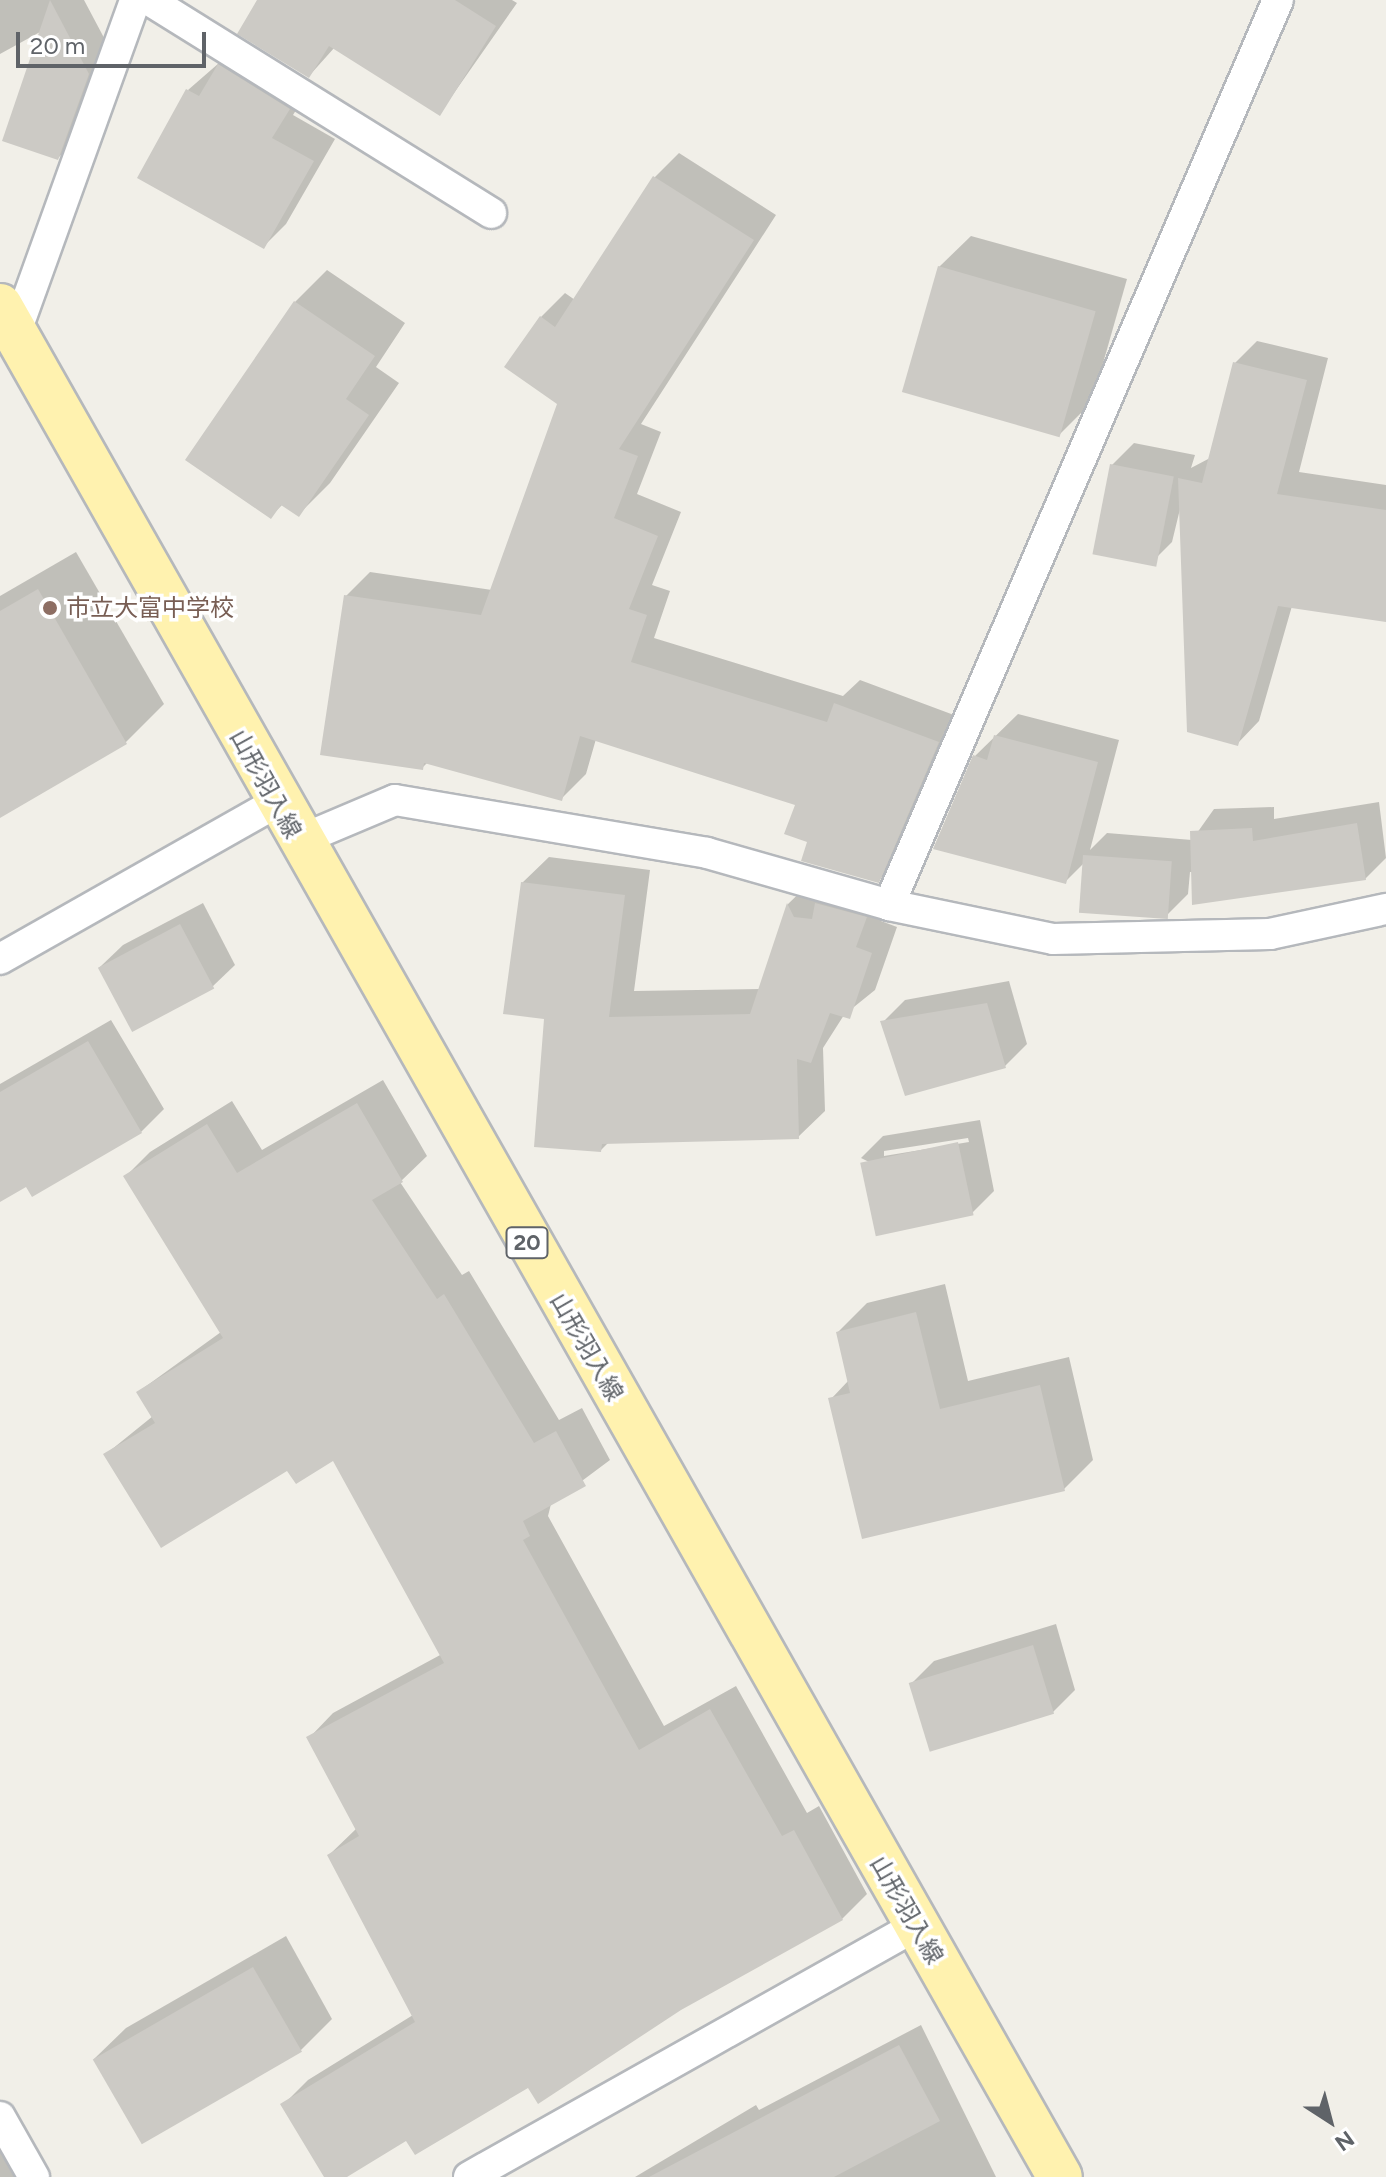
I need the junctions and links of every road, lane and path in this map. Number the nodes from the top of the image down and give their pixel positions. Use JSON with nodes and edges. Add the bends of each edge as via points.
{"nodes":[{"id":1,"x":135,"y":0,"type":"edge"},
{"id":2,"x":149,"y":0,"type":"edge"},
{"id":3,"x":1278,"y":0,"type":"edge"},
{"id":4,"x":491,"y":213,"type":"dead end"},
{"id":5,"x":8,"y":320,"type":"edge"},
{"id":6,"x":276,"y":803,"type":"junction"},
{"id":7,"x":298,"y":841,"type":"junction"},
{"id":8,"x":889,"y":905,"type":"junction"},
{"id":9,"x":1386,"y":909,"type":"edge"},
{"id":10,"x":0,"y":959,"type":"edge"},
{"id":11,"x":916,"y":1926,"type":"junction"},
{"id":12,"x":0,"y":2117,"type":"edge"},
{"id":13,"x":34,"y":2177,"type":"edge"},
{"id":14,"x":469,"y":2177,"type":"edge"},
{"id":15,"x":1060,"y":2177,"type":"edge"}],
"edges":[{"from":1,"to":5,"type":"lane"},
{"from":2,"to":4,"type":"lane"},
{"from":3,"to":8,"type":"lane"},
{"from":5,"to":6,"type":"main road","name":"山形羽入線","number":"20"},
{"from":6,"to":7,"type":"main road","name":"山形羽入線","number":"20"},
{"from":6,"to":10,"type":"lane"},
{"from":7,"to":8,"type":"lane","via":[[395,800],[707,853]]},
{"from":7,"to":11,"type":"main road","name":"山形羽入線","number":"20"},
{"from":8,"to":9,"type":"lane","via":[[1053,939],[1270,934]]},
{"from":11,"to":14,"type":"lane"},
{"from":11,"to":15,"type":"main road","name":"山形羽入線","number":"20"},
{"from":12,"to":13,"type":"lane"}]}
